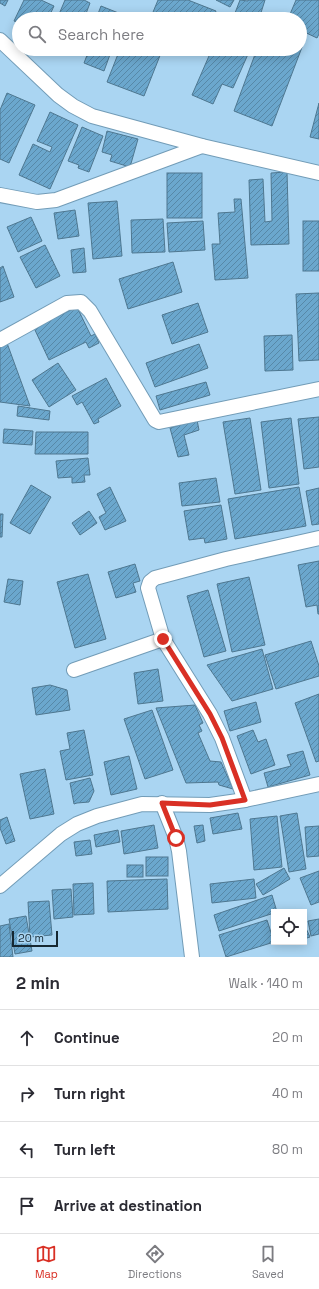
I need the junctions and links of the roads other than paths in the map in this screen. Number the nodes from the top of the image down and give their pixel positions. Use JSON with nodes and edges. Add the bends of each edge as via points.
{"nodes":[{"id":1,"x":0,"y":40,"type":"edge"},
{"id":2,"x":12,"y":52,"type":"edge"},
{"id":3,"x":17,"y":56,"type":"edge"},
{"id":4,"x":202,"y":146,"type":"junction"},
{"id":5,"x":319,"y":173,"type":"edge"},
{"id":6,"x":0,"y":195,"type":"edge"},
{"id":7,"x":0,"y":340,"type":"edge"},
{"id":8,"x":319,"y":389,"type":"edge"},
{"id":9,"x":319,"y":538,"type":"edge"},
{"id":10,"x":163,"y":639,"type":"junction"},
{"id":11,"x":74,"y":670,"type":"dead end"},
{"id":12,"x":319,"y":784,"type":"edge"},
{"id":13,"x":245,"y":800,"type":"junction"},
{"id":14,"x":162,"y":803,"type":"junction"},
{"id":15,"x":0,"y":886,"type":"edge"},
{"id":16,"x":192,"y":957,"type":"edge"}],
"edges":[{"from":1,"to":2,"type":"street"},
{"from":3,"to":4,"type":"street","via":[[58,96],[92,116]]},
{"from":4,"to":5,"type":"street"},
{"from":4,"to":6,"type":"street","via":[[56,200],[37,202]]},
{"from":7,"to":8,"type":"street","via":[[67,303],[81,302],[90,310],[155,420],[159,422]]},
{"from":9,"to":10,"type":"street","via":[[155,578],[148,588]]},
{"from":10,"to":11,"type":"street"},
{"from":10,"to":13,"type":"street","via":[[213,720]]},
{"from":12,"to":13,"type":"street"},
{"from":13,"to":14,"type":"street","via":[[210,805]]},
{"from":14,"to":15,"type":"street","via":[[142,804],[77,824],[61,834]]},
{"from":14,"to":16,"type":"street","via":[[179,851]]}]}
